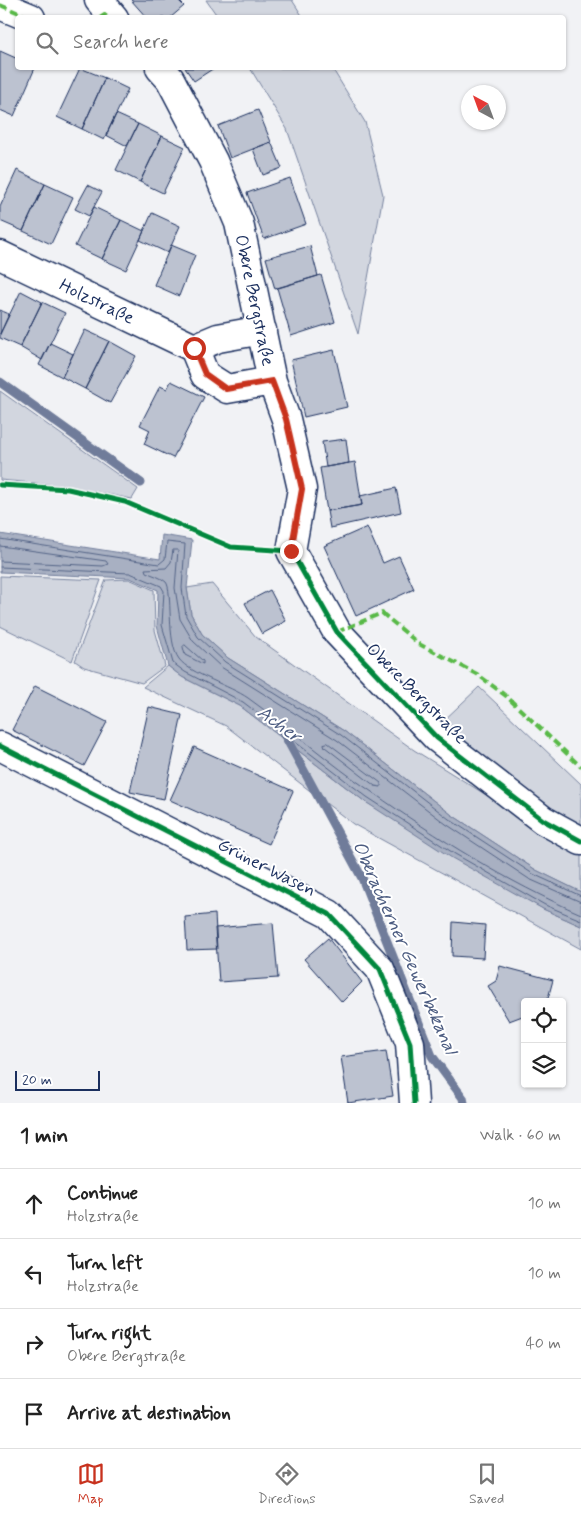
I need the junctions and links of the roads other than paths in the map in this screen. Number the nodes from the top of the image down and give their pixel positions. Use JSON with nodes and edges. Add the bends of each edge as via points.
{"nodes":[{"id":1,"x":0,"y":5,"type":"edge"},
{"id":2,"x":23,"y":15,"type":"edge"},
{"id":3,"x":162,"y":70,"type":"edge"},
{"id":4,"x":0,"y":255,"type":"edge"},
{"id":5,"x":262,"y":330,"type":"junction"},
{"id":6,"x":194,"y":348,"type":"junction"},
{"id":7,"x":272,"y":381,"type":"junction"},
{"id":8,"x":0,"y":746,"type":"edge"},
{"id":9,"x":581,"y":841,"type":"edge"},
{"id":10,"x":414,"y":1103,"type":"edge"}],
"edges":[{"from":1,"to":2,"type":"street"},
{"from":3,"to":5,"type":"street","name":"Obere Bergstraße","via":[[170,79],[213,162],[239,223]]},
{"from":4,"to":6,"type":"street","name":"Holzstraße"},
{"from":5,"to":6,"type":"street","via":[[218,338]]},
{"from":5,"to":7,"type":"street","name":"Obere Bergstraße"},
{"from":6,"to":7,"type":"street","via":[[205,374],[226,389]]},
{"from":7,"to":9,"type":"street","name":"Obere Bergstraße","via":[[286,419],[302,489],[291,551],[337,632],[437,738],[543,820]]},
{"from":8,"to":10,"type":"street","name":"Grüner Wasen","via":[[329,914],[380,969],[410,1043]]}]}
